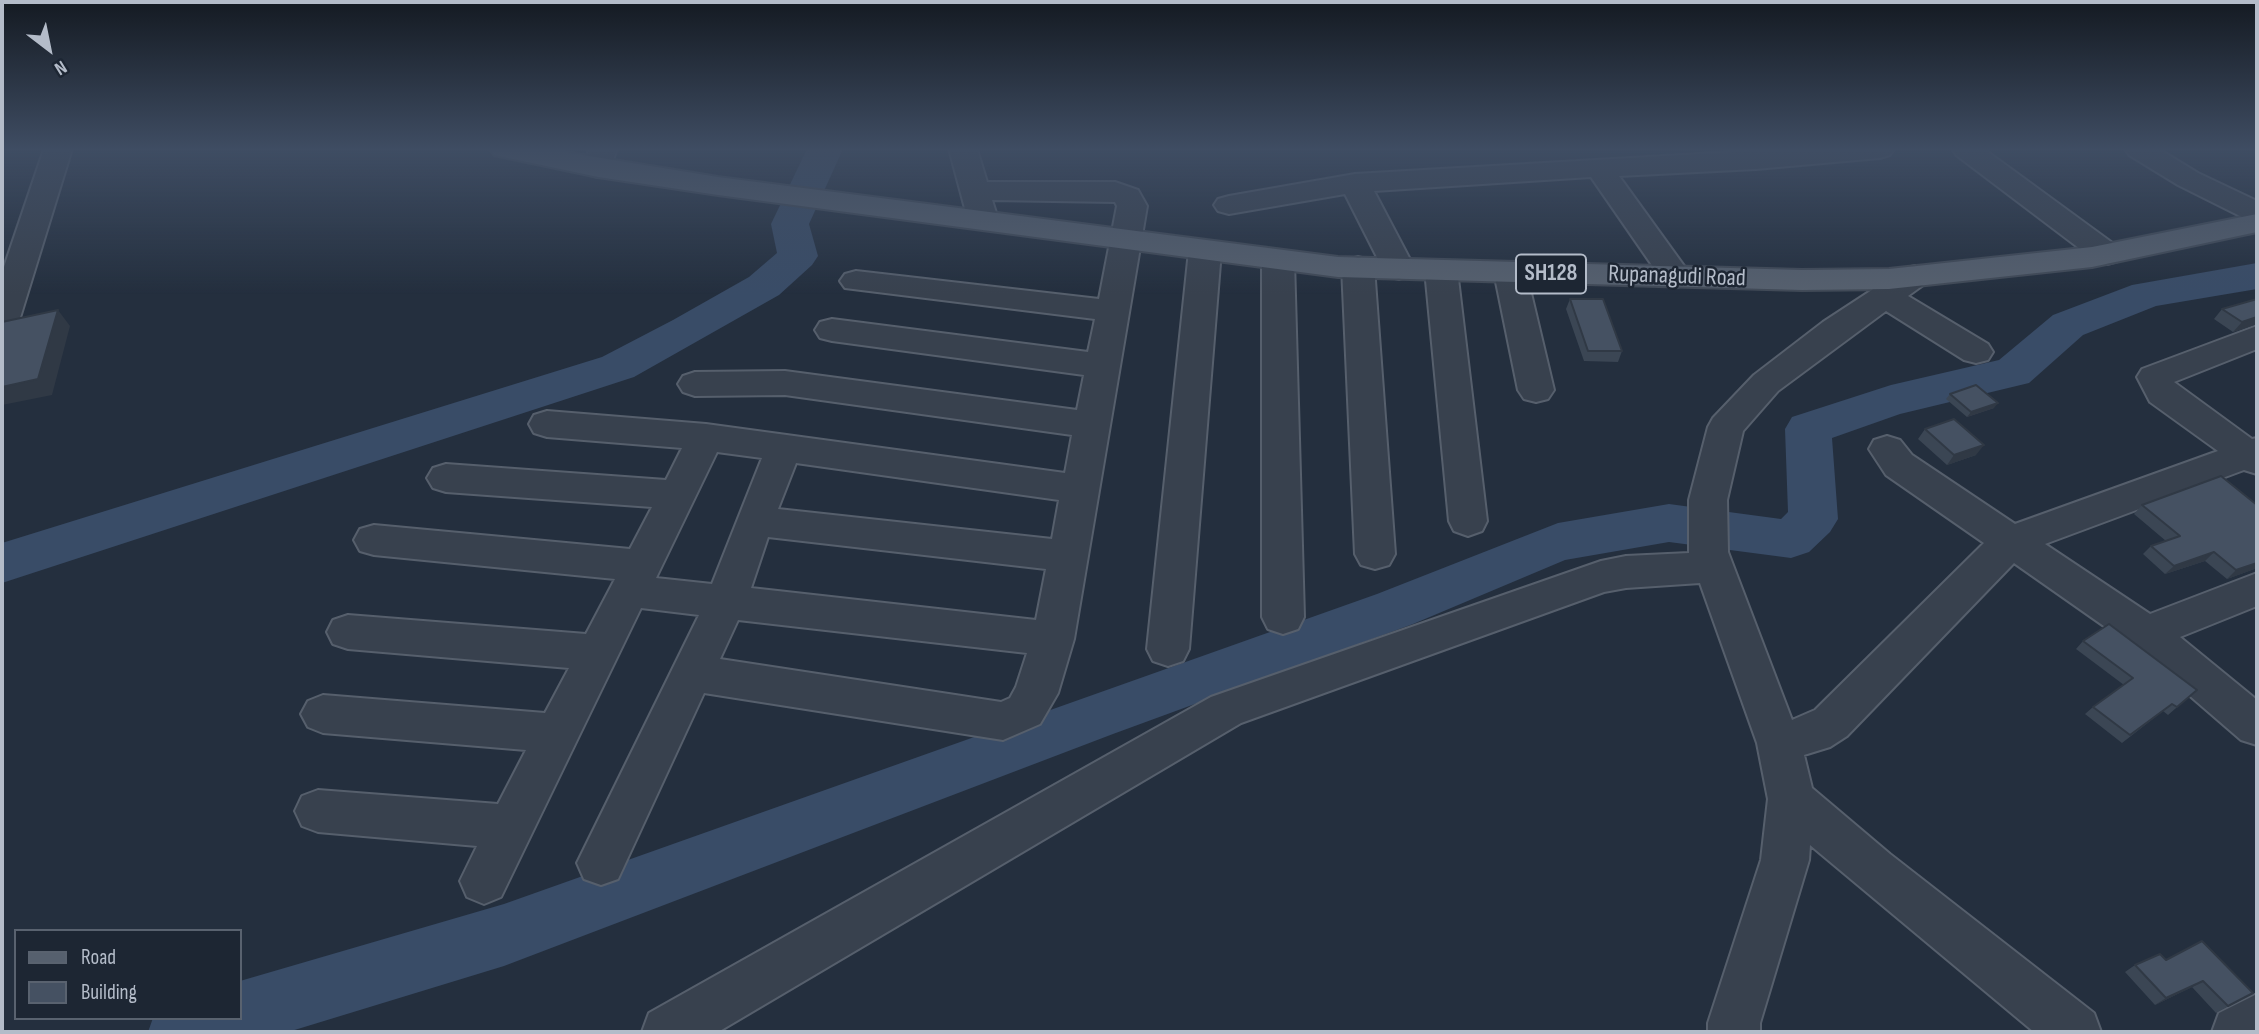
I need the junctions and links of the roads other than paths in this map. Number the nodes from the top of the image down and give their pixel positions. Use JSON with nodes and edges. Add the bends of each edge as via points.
{"nodes":[{"id":1,"x":42,"y":197,"type":"edge"},
{"id":2,"x":804,"y":197,"type":"edge"},
{"id":3,"x":977,"y":197,"type":"edge"},
{"id":4,"x":1128,"y":197,"type":"edge"},
{"id":5,"x":1273,"y":197,"type":"edge"},
{"id":6,"x":1362,"y":197,"type":"edge"},
{"id":7,"x":1619,"y":197,"type":"edge"},
{"id":8,"x":2031,"y":197,"type":"edge"},
{"id":9,"x":2225,"y":197,"type":"edge"},
{"id":10,"x":1229,"y":205,"type":"dead end"},
{"id":11,"x":2257,"y":213,"type":"edge"},
{"id":12,"x":984,"y":222,"type":"junction"},
{"id":13,"x":2257,"y":223,"type":"edge"},
{"id":14,"x":1127,"y":241,"type":"junction"},
{"id":15,"x":1205,"y":251,"type":"junction"},
{"id":16,"x":2107,"y":254,"type":"junction"},
{"id":17,"x":1278,"y":260,"type":"junction"},
{"id":18,"x":1358,"y":268,"type":"junction"},
{"id":19,"x":1399,"y":269,"type":"junction"},
{"id":20,"x":1441,"y":270,"type":"junction"},
{"id":21,"x":1510,"y":272,"type":"junction"},
{"id":22,"x":1915,"y":276,"type":"junction"},
{"id":23,"x":1676,"y":277,"type":"junction"},
{"id":24,"x":856,"y":281,"type":"dead end"},
{"id":25,"x":1885,"y":296,"type":"junction"},
{"id":26,"x":1114,"y":311,"type":"junction"},
{"id":27,"x":2,"y":321,"type":"edge"},
{"id":28,"x":832,"y":330,"type":"dead end"},
{"id":29,"x":2257,"y":337,"type":"edge"},
{"id":30,"x":1976,"y":352,"type":"dead end"},
{"id":31,"x":1104,"y":366,"type":"junction"},
{"id":32,"x":695,"y":384,"type":"dead end"},
{"id":33,"x":1536,"y":390,"type":"dead end"},
{"id":34,"x":547,"y":424,"type":"dead end"},
{"id":35,"x":1093,"y":425,"type":"junction"},
{"id":36,"x":706,"y":437,"type":"junction"},
{"id":37,"x":784,"y":448,"type":"junction"},
{"id":38,"x":1887,"y":449,"type":"dead end"},
{"id":39,"x":2254,"y":455,"type":"edge"},
{"id":40,"x":446,"y":478,"type":"dead end"},
{"id":41,"x":1081,"y":489,"type":"junction"},
{"id":42,"x":678,"y":495,"type":"junction"},
{"id":43,"x":754,"y":520,"type":"junction"},
{"id":44,"x":1468,"y":521,"type":"dead end"},
{"id":45,"x":374,"y":540,"type":"dead end"},
{"id":46,"x":2011,"y":541,"type":"junction"},
{"id":47,"x":1375,"y":554,"type":"dead end"},
{"id":48,"x":1069,"y":556,"type":"junction"},
{"id":49,"x":1711,"y":559,"type":"junction"},
{"id":50,"x":636,"y":579,"type":"junction"},
{"id":51,"x":2257,"y":589,"type":"edge"},
{"id":52,"x":726,"y":602,"type":"junction"},
{"id":53,"x":1283,"y":617,"type":"dead end"},
{"id":54,"x":348,"y":632,"type":"dead end"},
{"id":55,"x":2146,"y":633,"type":"junction"},
{"id":56,"x":1053,"y":639,"type":"junction"},
{"id":57,"x":1168,"y":649,"type":"dead end"},
{"id":58,"x":599,"y":653,"type":"junction"},
{"id":59,"x":692,"y":673,"type":"junction"},
{"id":60,"x":323,"y":714,"type":"dead end"},
{"id":61,"x":2257,"y":726,"type":"edge"},
{"id":62,"x":558,"y":733,"type":"junction"},
{"id":63,"x":1779,"y":743,"type":"junction"},
{"id":64,"x":1790,"y":799,"type":"junction"},
{"id":65,"x":318,"y":811,"type":"dead end"},
{"id":66,"x":511,"y":827,"type":"junction"},
{"id":67,"x":601,"y":863,"type":"dead end"},
{"id":68,"x":484,"y":881,"type":"dead end"},
{"id":69,"x":2257,"y":1020,"type":"edge"},
{"id":70,"x":668,"y":1032,"type":"edge"},
{"id":71,"x":1734,"y":1032,"type":"edge"},
{"id":72,"x":2075,"y":1032,"type":"edge"},
{"id":73,"x":2238,"y":1032,"type":"edge"}],
"edges":[{"from":1,"to":27,"type":"street"},
{"from":2,"to":12,"type":"main road","name":"Rupanagudi Road","number":"SH128"},
{"from":3,"to":12,"type":"street"},
{"from":4,"to":14,"type":"street","via":[[1132,206]]},
{"from":5,"to":10,"type":"street"},
{"from":6,"to":19,"type":"street"},
{"from":7,"to":23,"type":"street"},
{"from":8,"to":16,"type":"street"},
{"from":9,"to":11,"type":"street"},
{"from":12,"to":14,"type":"main road","name":"Rupanagudi Road","number":"SH128"},
{"from":13,"to":16,"type":"main road","name":"Rupanagudi Road","number":"SH128"},
{"from":14,"to":15,"type":"main road","name":"Rupanagudi Road","number":"SH128"},
{"from":14,"to":26,"type":"street"},
{"from":15,"to":17,"type":"main road","name":"Rupanagudi Road","number":"SH128"},
{"from":15,"to":57,"type":"street"},
{"from":16,"to":22,"type":"main road","name":"Rupanagudi Road","number":"SH128"},
{"from":17,"to":18,"type":"main road","name":"Rupanagudi Road","number":"SH128"},
{"from":17,"to":53,"type":"street"},
{"from":18,"to":19,"type":"main road","name":"Rupanagudi Road","number":"SH128"},
{"from":18,"to":47,"type":"street"},
{"from":19,"to":20,"type":"main road","name":"Rupanagudi Road","number":"SH128"},
{"from":20,"to":21,"type":"main road","name":"Rupanagudi Road","number":"SH128"},
{"from":20,"to":44,"type":"street"},
{"from":21,"to":23,"type":"main road","name":"Rupanagudi Road","number":"SH128"},
{"from":21,"to":33,"type":"street"},
{"from":22,"to":23,"type":"main road","name":"Rupanagudi Road","number":"SH128","via":[[1802,280]]},
{"from":22,"to":25,"type":"street"},
{"from":24,"to":26,"type":"street"},
{"from":25,"to":30,"type":"street"},
{"from":25,"to":49,"type":"street","via":[[1766,383],[1726,427],[1708,500]]},
{"from":26,"to":31,"type":"street"},
{"from":28,"to":31,"type":"street"},
{"from":29,"to":39,"type":"street","via":[[2154,377],[2162,393]]},
{"from":31,"to":35,"type":"street"},
{"from":32,"to":35,"type":"street","via":[[785,383]]},
{"from":34,"to":36,"type":"street"},
{"from":35,"to":41,"type":"street"},
{"from":36,"to":37,"type":"street"},
{"from":36,"to":42,"type":"street"},
{"from":37,"to":41,"type":"street"},
{"from":37,"to":43,"type":"street"},
{"from":38,"to":46,"type":"street","via":[[1899,465]]},
{"from":39,"to":46,"type":"street"},
{"from":40,"to":42,"type":"street"},
{"from":41,"to":48,"type":"street"},
{"from":42,"to":50,"type":"street"},
{"from":43,"to":48,"type":"street"},
{"from":43,"to":52,"type":"street"},
{"from":45,"to":50,"type":"street"},
{"from":46,"to":55,"type":"street"},
{"from":46,"to":63,"type":"street","via":[[1831,723]]},
{"from":48,"to":56,"type":"street"},
{"from":49,"to":63,"type":"street"},
{"from":49,"to":70,"type":"street","via":[[1601,577],[1226,710]]},
{"from":50,"to":52,"type":"street"},
{"from":50,"to":58,"type":"street"},
{"from":51,"to":55,"type":"street"},
{"from":52,"to":56,"type":"street"},
{"from":52,"to":59,"type":"street"},
{"from":54,"to":58,"type":"street"},
{"from":55,"to":61,"type":"street"},
{"from":56,"to":59,"type":"street","via":[[1025,711],[1003,721]]},
{"from":58,"to":62,"type":"street"},
{"from":59,"to":67,"type":"street"},
{"from":60,"to":62,"type":"street"},
{"from":62,"to":66,"type":"street"},
{"from":63,"to":64,"type":"street"},
{"from":64,"to":71,"type":"street","via":[[1785,860]]},
{"from":64,"to":72,"type":"street"},
{"from":65,"to":66,"type":"street"},
{"from":66,"to":68,"type":"street"},
{"from":69,"to":73,"type":"street"}]}
